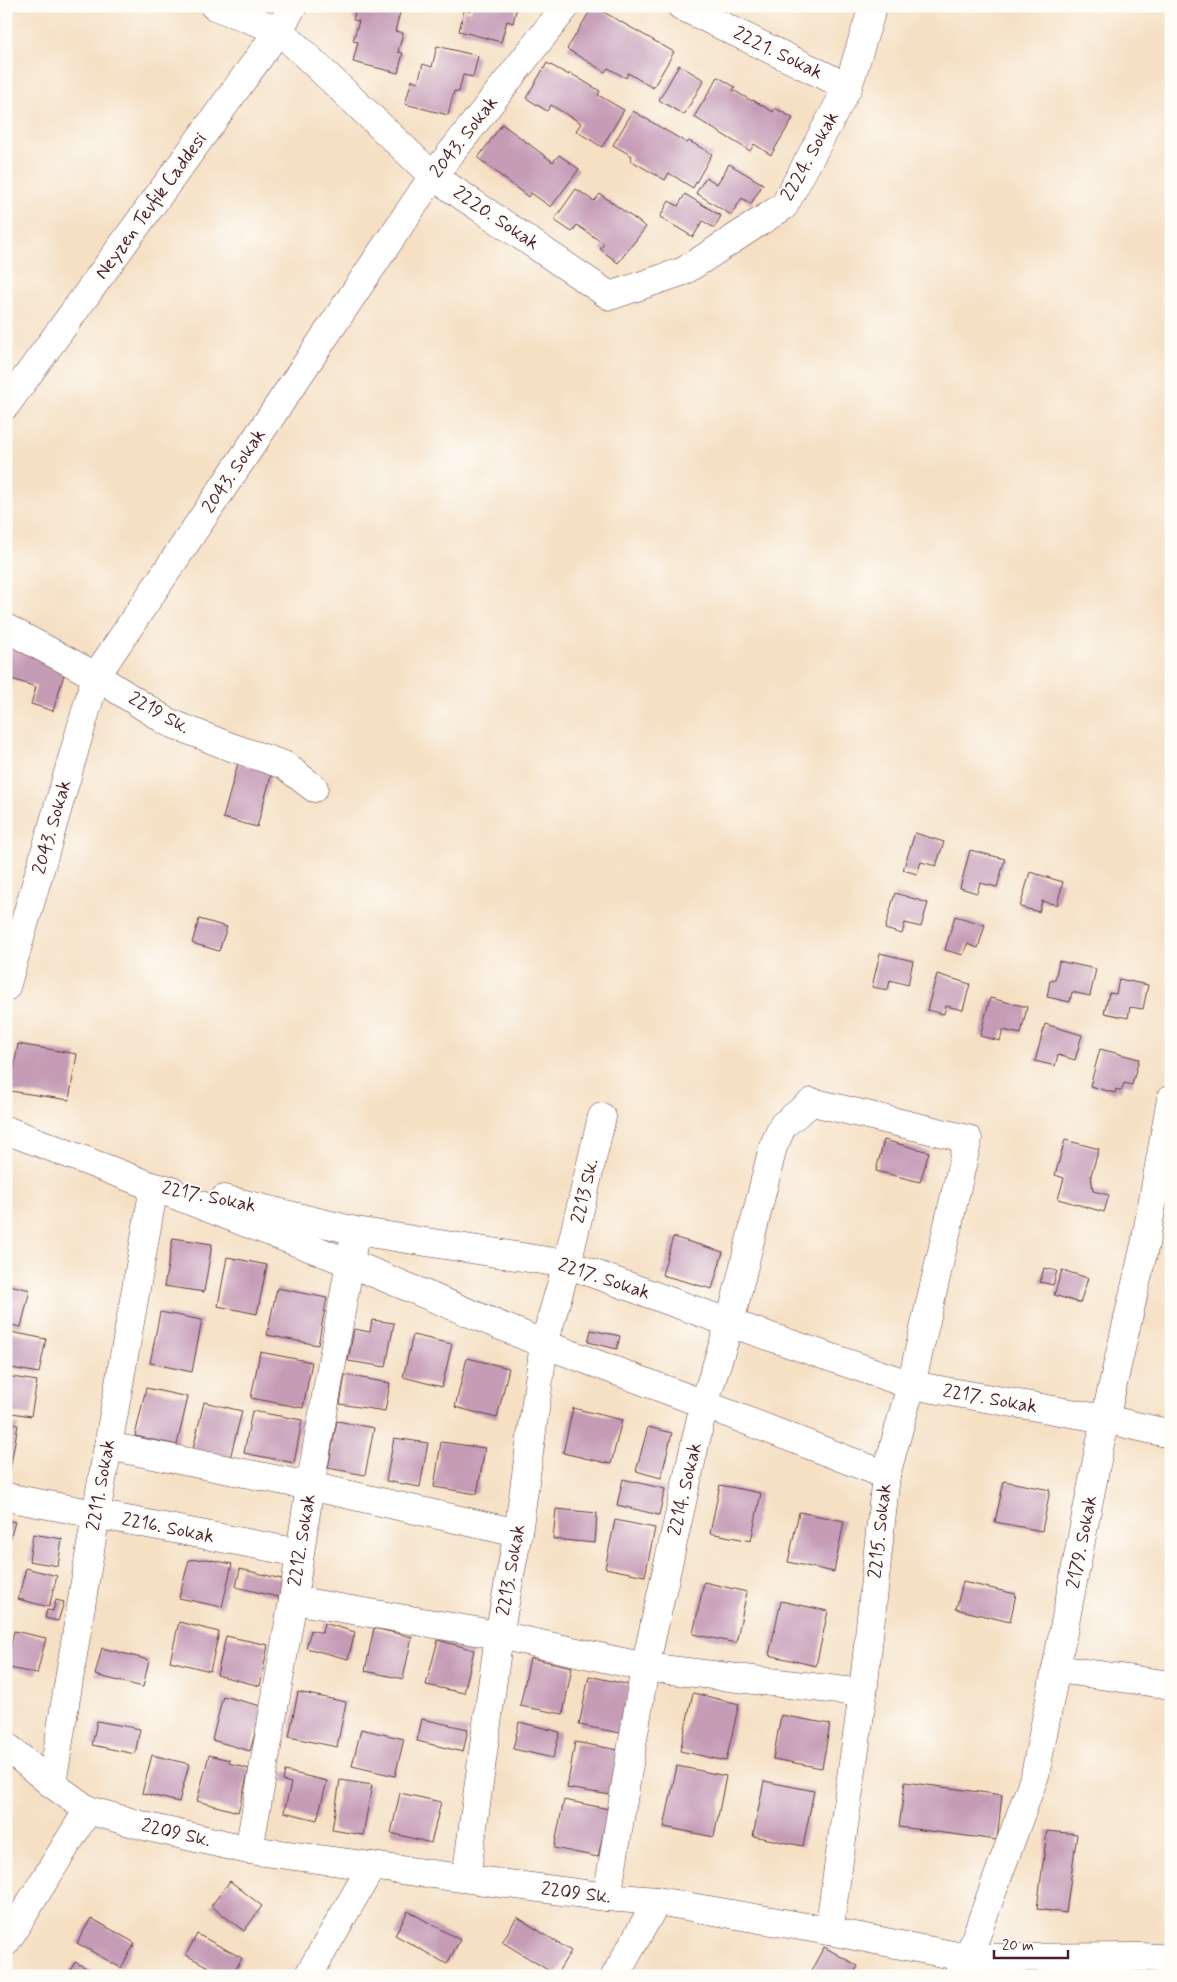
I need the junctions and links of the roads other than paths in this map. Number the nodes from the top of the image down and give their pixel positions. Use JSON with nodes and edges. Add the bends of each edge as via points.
{"nodes":[{"id":1,"x":214,"y":6,"type":"edge"},
{"id":2,"x":293,"y":6,"type":"edge"},
{"id":3,"x":566,"y":6,"type":"edge"},
{"id":4,"x":681,"y":6,"type":"edge"},
{"id":5,"x":873,"y":6,"type":"edge"},
{"id":6,"x":279,"y":30,"type":"junction"},
{"id":7,"x":848,"y":87,"type":"junction"},
{"id":8,"x":433,"y":176,"type":"junction"},
{"id":9,"x":610,"y":296,"type":"joint"},
{"id":10,"x":6,"y":405,"type":"edge"},
{"id":11,"x":6,"y":628,"type":"edge"},
{"id":12,"x":96,"y":676,"type":"junction"},
{"id":13,"x":314,"y":788,"type":"dead end"},
{"id":14,"x":6,"y":987,"type":"edge"},
{"id":15,"x":1171,"y":1098,"type":"edge"},
{"id":16,"x":602,"y":1117,"type":"dead end"},
{"id":17,"x":6,"y":1130,"type":"edge"},
{"id":18,"x":968,"y":1139,"type":"joint"},
{"id":19,"x":1164,"y":1174,"type":"edge"},
{"id":20,"x":154,"y":1187,"type":"junction"},
{"id":21,"x":356,"y":1230,"type":"junction"},
{"id":22,"x":350,"y":1263,"type":"junction"},
{"id":23,"x":567,"y":1264,"type":"junction"},
{"id":24,"x":730,"y":1323,"type":"junction"},
{"id":25,"x":544,"y":1344,"type":"junction"},
{"id":26,"x":911,"y":1385,"type":"junction"},
{"id":27,"x":704,"y":1404,"type":"junction"},
{"id":28,"x":1105,"y":1419,"type":"junction"},
{"id":29,"x":1171,"y":1434,"type":"edge"},
{"id":30,"x":108,"y":1446,"type":"junction"},
{"id":31,"x":886,"y":1475,"type":"junction"},
{"id":32,"x":310,"y":1486,"type":"junction"},
{"id":33,"x":6,"y":1497,"type":"edge"},
{"id":34,"x":96,"y":1514,"type":"junction"},
{"id":35,"x":518,"y":1533,"type":"junction"},
{"id":36,"x":300,"y":1553,"type":"junction"},
{"id":37,"x":293,"y":1600,"type":"junction"},
{"id":38,"x":498,"y":1635,"type":"junction"},
{"id":39,"x":645,"y":1667,"type":"junction"},
{"id":40,"x":1057,"y":1669,"type":"junction"},
{"id":41,"x":1171,"y":1685,"type":"edge"},
{"id":42,"x":863,"y":1693,"type":"junction"},
{"id":43,"x":6,"y":1746,"type":"edge"},
{"id":44,"x":52,"y":1784,"type":"junction"},
{"id":45,"x":88,"y":1810,"type":"junction"},
{"id":46,"x":249,"y":1850,"type":"junction"},
{"id":47,"x":372,"y":1866,"type":"junction"},
{"id":48,"x":466,"y":1878,"type":"junction"},
{"id":49,"x":607,"y":1897,"type":"junction"},
{"id":50,"x":657,"y":1901,"type":"junction"},
{"id":51,"x":829,"y":1931,"type":"junction"},
{"id":52,"x":6,"y":1942,"type":"edge"},
{"id":53,"x":1171,"y":1959,"type":"edge"},
{"id":54,"x":963,"y":1967,"type":"edge"},
{"id":55,"x":308,"y":1976,"type":"edge"},
{"id":56,"x":615,"y":1976,"type":"edge"}],
"edges":[{"from":1,"to":6,"type":"street"},
{"from":2,"to":6,"type":"street","name":"Neyzen Tevfik Caddesi"},
{"from":3,"to":8,"type":"street","name":"2043. Sokak"},
{"from":4,"to":7,"type":"street","name":"2221. Sokak"},
{"from":5,"to":7,"type":"street","name":"2224. Sokak"},
{"from":6,"to":8,"type":"street","name":"2220. Sokak"},
{"from":6,"to":10,"type":"street","name":"Neyzen Tevfik Caddesi"},
{"from":7,"to":9,"type":"street","name":"2224. Sokak","via":[[784,206],[684,271]]},
{"from":8,"to":9,"type":"street","name":"2220. Sokak"},
{"from":8,"to":12,"type":"street","name":"2043. Sokak"},
{"from":11,"to":12,"type":"street","name":"2219 Sk."},
{"from":12,"to":13,"type":"street","name":"2219 Sk.","via":[[168,722],[284,765]]},
{"from":12,"to":14,"type":"street","name":"2043. Sokak"},
{"from":15,"to":19,"type":"street","name":"2179. Sokak"},
{"from":16,"to":23,"type":"street","name":"2213 Sk."},
{"from":17,"to":20,"type":"street","name":"2217. Sokak"},
{"from":18,"to":24,"type":"street","name":"2214. Sokak","via":[[812,1102],[784,1125],[773,1147]]},
{"from":18,"to":26,"type":"street","name":"2215. Sokak"},
{"from":19,"to":28,"type":"street","name":"2179. Sokak"},
{"from":20,"to":21,"type":"street","name":"2217. Sokak","via":[[210,1195]]},
{"from":20,"to":22,"type":"street"},
{"from":20,"to":30,"type":"street","name":"2211. Sokak"},
{"from":21,"to":22,"type":"street","name":"2212. Sokak"},
{"from":21,"to":23,"type":"street","name":"2217. Sokak"},
{"from":22,"to":25,"type":"street"},
{"from":22,"to":32,"type":"street","name":"2212. Sokak"},
{"from":23,"to":24,"type":"street","name":"2217. Sokak"},
{"from":23,"to":25,"type":"street","name":"2213. Sokak"},
{"from":24,"to":26,"type":"street","name":"2217. Sokak"},
{"from":24,"to":27,"type":"street","name":"2214. Sokak"},
{"from":25,"to":27,"type":"street"},
{"from":25,"to":35,"type":"street","name":"2213. Sokak"},
{"from":26,"to":28,"type":"street","name":"2217. Sokak"},
{"from":26,"to":31,"type":"street","name":"2215. Sokak"},
{"from":27,"to":31,"type":"street"},
{"from":27,"to":39,"type":"street","name":"2214. Sokak"},
{"from":28,"to":29,"type":"street","name":"2217. Sokak"},
{"from":28,"to":40,"type":"street","name":"2179. Sokak"},
{"from":30,"to":32,"type":"street"},
{"from":30,"to":34,"type":"street","name":"2211. Sokak"},
{"from":31,"to":42,"type":"street","name":"2215. Sokak"},
{"from":32,"to":35,"type":"street"},
{"from":32,"to":36,"type":"street","name":"2212. Sokak"},
{"from":33,"to":34,"type":"street","name":"2216. Sokak"},
{"from":34,"to":36,"type":"street","name":"2216. Sokak"},
{"from":34,"to":44,"type":"street","name":"2211. Sokak"},
{"from":35,"to":38,"type":"street","name":"2213. Sokak"},
{"from":36,"to":37,"type":"street","name":"2212. Sokak"},
{"from":37,"to":38,"type":"street"},
{"from":37,"to":46,"type":"street","name":"2212. Sokak"},
{"from":38,"to":39,"type":"street"},
{"from":38,"to":48,"type":"street","name":"2213. Sokak"},
{"from":39,"to":42,"type":"street"},
{"from":39,"to":49,"type":"street","name":"2214. Sokak"},
{"from":40,"to":41,"type":"street"},
{"from":40,"to":54,"type":"street","name":"2179. Sokak","via":[[1035,1774]]},
{"from":42,"to":51,"type":"street","name":"2215. Sokak"},
{"from":43,"to":44,"type":"street","name":"2209 Sk."},
{"from":44,"to":45,"type":"street","name":"2209 Sk."},
{"from":45,"to":46,"type":"street","name":"2209 Sk."},
{"from":45,"to":52,"type":"street"},
{"from":46,"to":47,"type":"street","name":"2209 Sk."},
{"from":47,"to":48,"type":"street","name":"2209 Sk."},
{"from":47,"to":55,"type":"street"},
{"from":48,"to":49,"type":"street","name":"2209 Sk."},
{"from":49,"to":50,"type":"street","name":"2209 Sk."},
{"from":50,"to":51,"type":"street","name":"2209 Sk."},
{"from":50,"to":56,"type":"street"},
{"from":51,"to":54,"type":"street","name":"2209 Sk."},
{"from":53,"to":54,"type":"street","name":"2209 Sk.","via":[[1142,1956]]}]}
